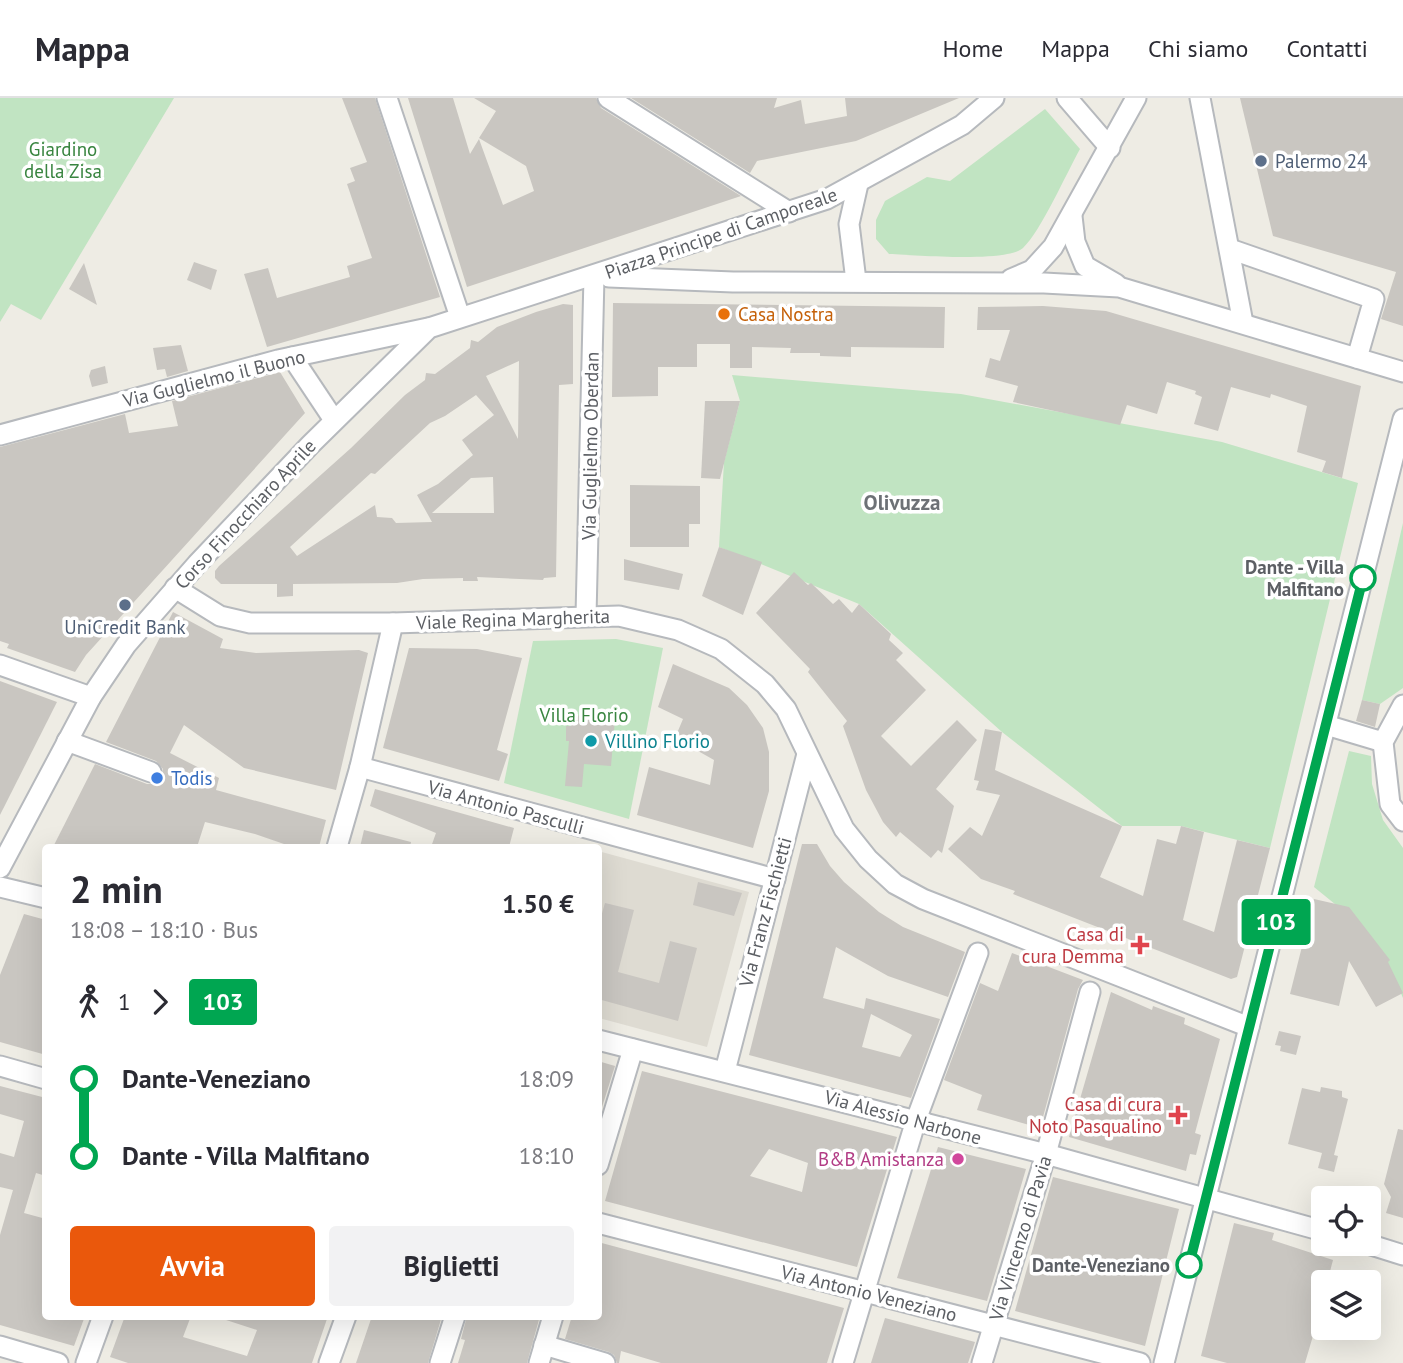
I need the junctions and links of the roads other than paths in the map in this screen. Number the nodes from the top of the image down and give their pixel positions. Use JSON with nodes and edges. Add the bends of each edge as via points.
{"nodes":[{"id":1,"x":387,"y":98,"type":"edge"},
{"id":2,"x":608,"y":98,"type":"edge"},
{"id":3,"x":993,"y":98,"type":"edge"},
{"id":4,"x":1067,"y":98,"type":"edge"},
{"id":5,"x":1136,"y":98,"type":"edge"},
{"id":6,"x":1200,"y":98,"type":"edge"},
{"id":7,"x":1110,"y":148,"type":"junction"},
{"id":8,"x":858,"y":184,"type":"junction"},
{"id":9,"x":789,"y":212,"type":"junction"},
{"id":10,"x":1072,"y":216,"type":"junction"},
{"id":11,"x":1230,"y":249,"type":"junction"},
{"id":12,"x":594,"y":276,"type":"junction"},
{"id":13,"x":856,"y":281,"type":"junction"},
{"id":14,"x":1004,"y":282,"type":"junction"},
{"id":15,"x":1119,"y":287,"type":"junction"},
{"id":16,"x":460,"y":317,"type":"junction"},
{"id":17,"x":1243,"y":323,"type":"junction"},
{"id":18,"x":429,"y":328,"type":"junction"},
{"id":19,"x":292,"y":357,"type":"junction"},
{"id":20,"x":1357,"y":358,"type":"junction"},
{"id":21,"x":1403,"y":372,"type":"edge"},
{"id":22,"x":1403,"y":419,"type":"edge"},
{"id":23,"x":334,"y":420,"type":"junction"},
{"id":24,"x":0,"y":435,"type":"edge"},
{"id":25,"x":1398,"y":460,"type":"edge"},
{"id":26,"x":175,"y":588,"type":"junction"},
{"id":27,"x":586,"y":616,"type":"junction"},
{"id":28,"x":393,"y":622,"type":"junction"},
{"id":29,"x":0,"y":665,"type":"edge"},
{"id":30,"x":91,"y":697,"type":"junction"},
{"id":31,"x":1403,"y":705,"type":"edge"},
{"id":32,"x":1326,"y":725,"type":"junction"},
{"id":33,"x":67,"y":741,"type":"junction"},
{"id":34,"x":1383,"y":742,"type":"junction"},
{"id":35,"x":807,"y":754,"type":"junction"},
{"id":36,"x":360,"y":767,"type":"junction"},
{"id":37,"x":151,"y":772,"type":"dead end"},
{"id":38,"x":1403,"y":821,"type":"edge"},
{"id":39,"x":338,"y":844,"type":"edge"},
{"id":40,"x":0,"y":868,"type":"edge"},
{"id":41,"x":775,"y":879,"type":"junction"},
{"id":42,"x":0,"y":887,"type":"edge"},
{"id":43,"x":42,"y":897,"type":"edge"},
{"id":44,"x":978,"y":953,"type":"dead end"},
{"id":45,"x":1090,"y":992,"type":"dead end"},
{"id":46,"x":1249,"y":1027,"type":"junction"},
{"id":47,"x":602,"y":1041,"type":"edge"},
{"id":48,"x":633,"y":1049,"type":"junction"},
{"id":49,"x":0,"y":1066,"type":"edge"},
{"id":50,"x":724,"y":1071,"type":"junction"},
{"id":51,"x":42,"y":1078,"type":"edge"},
{"id":52,"x":916,"y":1121,"type":"junction"},
{"id":53,"x":602,"y":1152,"type":"edge"},
{"id":54,"x":1046,"y":1154,"type":"junction"},
{"id":55,"x":1207,"y":1197,"type":"junction"},
{"id":56,"x":602,"y":1224,"type":"edge"},
{"id":57,"x":1311,"y":1227,"type":"edge"},
{"id":58,"x":1381,"y":1248,"type":"edge"},
{"id":59,"x":1403,"y":1255,"type":"edge"},
{"id":60,"x":865,"y":1292,"type":"junction"},
{"id":61,"x":102,"y":1320,"type":"edge"},
{"id":62,"x":345,"y":1320,"type":"edge"},
{"id":63,"x":454,"y":1320,"type":"edge"},
{"id":64,"x":552,"y":1320,"type":"edge"},
{"id":65,"x":994,"y":1325,"type":"junction"},
{"id":66,"x":0,"y":1346,"type":"edge"},
{"id":67,"x":542,"y":1354,"type":"edge"},
{"id":68,"x":58,"y":1363,"type":"edge"},
{"id":69,"x":86,"y":1363,"type":"edge"},
{"id":70,"x":329,"y":1363,"type":"edge"},
{"id":71,"x":440,"y":1363,"type":"edge"},
{"id":72,"x":605,"y":1363,"type":"edge"},
{"id":73,"x":843,"y":1363,"type":"edge"},
{"id":74,"x":982,"y":1363,"type":"edge"},
{"id":75,"x":1140,"y":1363,"type":"edge"},
{"id":76,"x":1164,"y":1363,"type":"edge"}],
"edges":[{"from":1,"to":16,"type":"street"},
{"from":2,"to":9,"type":"street"},
{"from":3,"to":8,"type":"street","name":"Piazza Principe di Camporeale","via":[[962,125]]},
{"from":4,"to":7,"type":"street"},
{"from":5,"to":7,"type":"street","name":"Piazza Principe di Camporeale"},
{"from":6,"to":11,"type":"street"},
{"from":7,"to":10,"type":"street","name":"Piazza Principe di Camporeale"},
{"from":8,"to":9,"type":"street","name":"Piazza Principe di Camporeale"},
{"from":8,"to":13,"type":"street","name":"Piazza Principe di Camporeale","via":[[849,224]]},
{"from":9,"to":12,"type":"street","name":"Piazza Principe di Camporeale"},
{"from":10,"to":14,"type":"street","name":"Piazza Principe di Camporeale","via":[[1032,270]]},
{"from":10,"to":15,"type":"street","via":[[1074,242],[1085,266]]},
{"from":11,"to":17,"type":"street"},
{"from":11,"to":20,"type":"street","via":[[1374,299]]},
{"from":12,"to":13,"type":"street","name":"Piazza Principe di Camporeale"},
{"from":12,"to":16,"type":"street","name":"Corso Finocchiaro Aprile"},
{"from":12,"to":27,"type":"street","name":"Via Guglielmo Oberdan"},
{"from":13,"to":14,"type":"street","name":"Piazza Principe di Camporeale"},
{"from":14,"to":15,"type":"street","name":"Piazza Principe di Camporeale"},
{"from":15,"to":17,"type":"street"},
{"from":16,"to":18,"type":"street","name":"Corso Finocchiaro Aprile"},
{"from":17,"to":20,"type":"street"},
{"from":18,"to":19,"type":"street","name":"Via Guglielmo il Buono"},
{"from":18,"to":23,"type":"street","name":"Corso Finocchiaro Aprile"},
{"from":19,"to":23,"type":"street"},
{"from":19,"to":24,"type":"street","name":"Via Guglielmo il Buono"},
{"from":20,"to":21,"type":"street"},
{"from":22,"to":25,"type":"street"},
{"from":23,"to":26,"type":"street","name":"Corso Finocchiaro Aprile"},
{"from":25,"to":32,"type":"street"},
{"from":26,"to":28,"type":"street","name":"Viale Regina Margherita","via":[[220,616],[250,623]]},
{"from":26,"to":30,"type":"street","name":"Corso Finocchiaro Aprile","via":[[126,645]]},
{"from":27,"to":28,"type":"street","name":"Viale Regina Margherita"},
{"from":27,"to":35,"type":"street","name":"Viale Regina Margherita","via":[[619,616],[678,630],[721,649],[765,684],[786,709]]},
{"from":28,"to":36,"type":"street"},
{"from":29,"to":30,"type":"street"},
{"from":30,"to":33,"type":"street","name":"Corso Finocchiaro Aprile"},
{"from":31,"to":34,"type":"street"},
{"from":32,"to":34,"type":"street"},
{"from":32,"to":46,"type":"street"},
{"from":33,"to":37,"type":"street"},
{"from":33,"to":40,"type":"street","name":"Corso Finocchiaro Aprile"},
{"from":34,"to":38,"type":"street","via":[[1390,804]]},
{"from":35,"to":41,"type":"street","name":"Via Franz Fischietti"},
{"from":35,"to":46,"type":"street","name":"Viale Regina Margherita","via":[[844,829],[895,884]]},
{"from":36,"to":39,"type":"street"},
{"from":36,"to":41,"type":"street","name":"Via Antonio Pasculli"},
{"from":41,"to":50,"type":"street","name":"Via Franz Fischietti"},
{"from":42,"to":43,"type":"street"},
{"from":44,"to":52,"type":"street"},
{"from":45,"to":54,"type":"street","name":"Via Vincenzo di Pavia"},
{"from":46,"to":55,"type":"street"},
{"from":47,"to":48,"type":"street","name":"Via Alessio Narbone"},
{"from":48,"to":50,"type":"street","name":"Via Alessio Narbone"},
{"from":48,"to":53,"type":"street"},
{"from":49,"to":51,"type":"street"},
{"from":50,"to":52,"type":"street","name":"Via Alessio Narbone"},
{"from":52,"to":54,"type":"street","name":"Via Alessio Narbone"},
{"from":52,"to":60,"type":"street"},
{"from":54,"to":55,"type":"street","name":"Via Alessio Narbone"},
{"from":54,"to":65,"type":"street","name":"Via Vincenzo di Pavia"},
{"from":55,"to":57,"type":"street","name":"Via Alessio Narbone"},
{"from":55,"to":76,"type":"street"},
{"from":56,"to":60,"type":"street","name":"Via Antonio Veneziano"},
{"from":58,"to":59,"type":"street"},
{"from":60,"to":65,"type":"street","name":"Via Antonio Veneziano"},
{"from":60,"to":73,"type":"street"},
{"from":61,"to":69,"type":"street"},
{"from":62,"to":70,"type":"street"},
{"from":63,"to":71,"type":"street"},
{"from":64,"to":67,"type":"street"},
{"from":65,"to":74,"type":"street","name":"Via Vincenzo di Pavia"},
{"from":65,"to":75,"type":"street","name":"Via Antonio Veneziano"},
{"from":66,"to":68,"type":"street"},
{"from":67,"to":72,"type":"street"}]}
